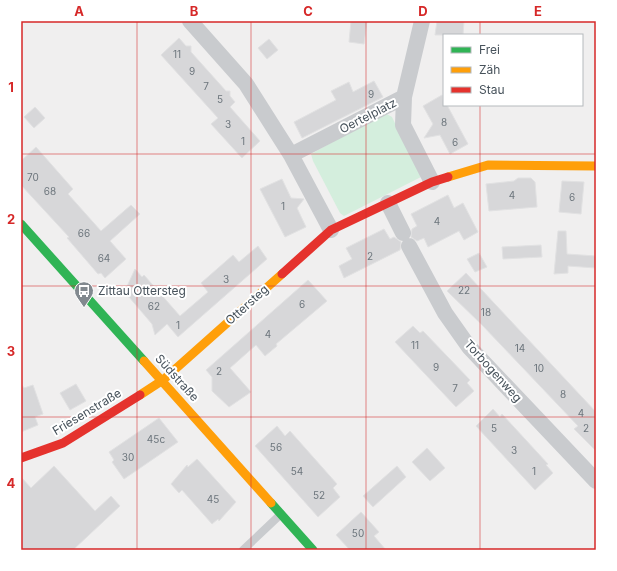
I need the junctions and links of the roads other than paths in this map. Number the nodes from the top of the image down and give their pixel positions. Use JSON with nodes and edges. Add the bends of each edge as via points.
{"nodes":[{"id":1,"x":190,"y":21,"type":"edge"},
{"id":2,"x":422,"y":21,"type":"edge"},
{"id":3,"x":404,"y":98,"type":"junction"},
{"id":4,"x":291,"y":155,"type":"junction"},
{"id":5,"x":596,"y":166,"type":"edge"},
{"id":6,"x":432,"y":182,"type":"junction"},
{"id":7,"x":388,"y":203,"type":"junction"},
{"id":8,"x":21,"y":224,"type":"edge"},
{"id":9,"x":332,"y":230,"type":"junction"},
{"id":10,"x":162,"y":380,"type":"junction"},
{"id":11,"x":21,"y":458,"type":"edge"},
{"id":12,"x":596,"y":481,"type":"edge"},
{"id":13,"x":281,"y":514,"type":"junction"},
{"id":14,"x":244,"y":550,"type":"edge"},
{"id":15,"x":313,"y":550,"type":"edge"}],
"edges":[{"from":1,"to":4,"type":"street","via":[[246,84]]},
{"from":2,"to":3,"type":"street"},
{"from":3,"to":4,"type":"street","name":"Oertelplatz"},
{"from":3,"to":6,"type":"street","name":"Oertelplatz","via":[[403,125]]},
{"from":4,"to":9,"type":"street"},
{"from":5,"to":6,"type":"street","via":[[488,165]]},
{"from":6,"to":7,"type":"street"},
{"from":7,"to":9,"type":"street"},
{"from":7,"to":12,"type":"street","name":"Torbogenweg","via":[[444,313],[469,347]]},
{"from":8,"to":10,"type":"street","name":"Südstraße"},
{"from":9,"to":10,"type":"street","name":"Ottersteg"},
{"from":10,"to":11,"type":"street","name":"Friesenstraße","via":[[63,444]]},
{"from":10,"to":13,"type":"street","name":"Südstraße"},
{"from":13,"to":14,"type":"lane"},
{"from":13,"to":15,"type":"street","name":"Südstraße"}]}
